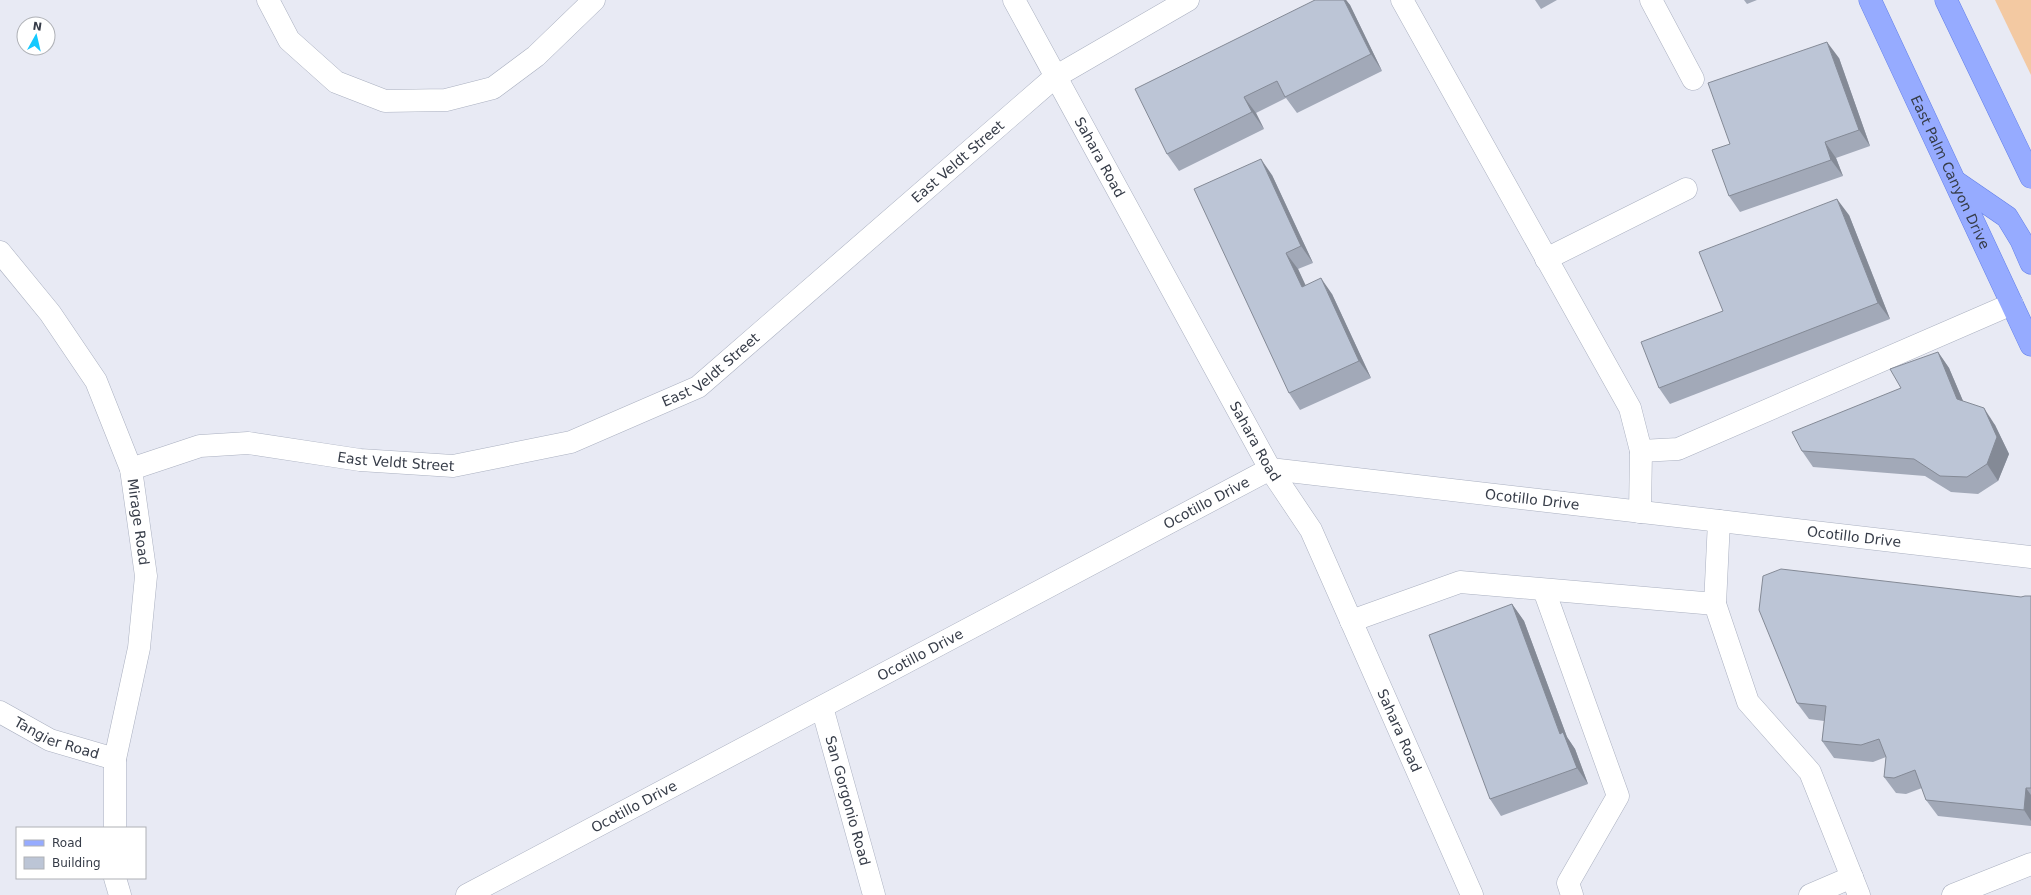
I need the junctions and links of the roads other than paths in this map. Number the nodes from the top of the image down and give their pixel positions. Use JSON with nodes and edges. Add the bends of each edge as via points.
{"nodes":[{"id":1,"x":268,"y":0,"type":"edge"},
{"id":2,"x":594,"y":0,"type":"edge"},
{"id":3,"x":1014,"y":0,"type":"edge"},
{"id":4,"x":1188,"y":0,"type":"edge"},
{"id":5,"x":1402,"y":0,"type":"edge"},
{"id":6,"x":1650,"y":0,"type":"edge"},
{"id":7,"x":1870,"y":0,"type":"edge"},
{"id":8,"x":1946,"y":0,"type":"edge"},
{"id":9,"x":1055,"y":77,"type":"junction"},
{"id":10,"x":1693,"y":79,"type":"dead end"},
{"id":11,"x":2031,"y":177,"type":"edge"},
{"id":12,"x":1955,"y":182,"type":"junction"},
{"id":13,"x":1686,"y":189,"type":"dead end"},
{"id":14,"x":0,"y":252,"type":"edge"},
{"id":15,"x":1546,"y":259,"type":"junction"},
{"id":16,"x":2031,"y":263,"type":"edge"},
{"id":17,"x":2012,"y":304,"type":"junction"},
{"id":18,"x":2031,"y":345,"type":"edge"},
{"id":19,"x":1641,"y":451,"type":"junction"},
{"id":20,"x":131,"y":469,"type":"junction"},
{"id":21,"x":1270,"y":469,"type":"junction"},
{"id":22,"x":1640,"y":512,"type":"junction"},
{"id":23,"x":1719,"y":521,"type":"junction"},
{"id":24,"x":2031,"y":557,"type":"edge"},
{"id":25,"x":1544,"y":590,"type":"junction"},
{"id":26,"x":1715,"y":604,"type":"junction"},
{"id":27,"x":1351,"y":621,"type":"junction"},
{"id":28,"x":822,"y":707,"type":"junction"},
{"id":29,"x":0,"y":712,"type":"edge"},
{"id":30,"x":115,"y":759,"type":"junction"},
{"id":31,"x":114,"y":827,"type":"edge"},
{"id":32,"x":2031,"y":864,"type":"edge"},
{"id":33,"x":115,"y":879,"type":"edge"},
{"id":34,"x":1855,"y":886,"type":"edge"},
{"id":35,"x":498,"y":887,"type":"edge"},
{"id":36,"x":120,"y":895,"type":"edge"},
{"id":37,"x":466,"y":895,"type":"edge"},
{"id":38,"x":874,"y":895,"type":"edge"},
{"id":39,"x":1472,"y":895,"type":"edge"},
{"id":40,"x":1572,"y":895,"type":"edge"},
{"id":41,"x":1810,"y":895,"type":"edge"},
{"id":42,"x":1953,"y":895,"type":"edge"}],
"edges":[{"from":1,"to":2,"type":"street","via":[[289,40],[336,82],[385,101],[446,100],[493,88],[536,56]]},
{"from":3,"to":9,"type":"street","name":"Sahara Road"},
{"from":4,"to":9,"type":"street","name":"East Veldt Street"},
{"from":5,"to":15,"type":"street"},
{"from":6,"to":10,"type":"street"},
{"from":7,"to":12,"type":"main road","name":"East Palm Canyon Drive"},
{"from":8,"to":11,"type":"main road"},
{"from":9,"to":20,"type":"street","name":"East Veldt Street","via":[[698,387],[578,439],[453,466],[360,460],[248,443],[200,446]]},
{"from":9,"to":21,"type":"street","name":"Sahara Road"},
{"from":12,"to":16,"type":"main road","via":[[2007,217]]},
{"from":12,"to":17,"type":"main road","name":"East Palm Canyon Drive"},
{"from":13,"to":15,"type":"street"},
{"from":14,"to":20,"type":"street","name":"Mirage Road","via":[[50,313],[96,381]]},
{"from":15,"to":19,"type":"street","via":[[1630,408]]},
{"from":17,"to":18,"type":"main road","name":"East Palm Canyon Drive"},
{"from":17,"to":19,"type":"street","via":[[1678,449]]},
{"from":19,"to":22,"type":"street"},
{"from":20,"to":30,"type":"street","name":"Mirage Road","via":[[146,576],[139,648]]},
{"from":21,"to":22,"type":"street","name":"Ocotillo Drive"},
{"from":21,"to":27,"type":"street","name":"Sahara Road","via":[[1311,530]]},
{"from":21,"to":28,"type":"street","name":"Ocotillo Drive"},
{"from":22,"to":23,"type":"street","name":"Ocotillo Drive"},
{"from":23,"to":24,"type":"street","name":"Ocotillo Drive"},
{"from":23,"to":26,"type":"street"},
{"from":25,"to":26,"type":"street"},
{"from":25,"to":27,"type":"street","via":[[1460,582]]},
{"from":25,"to":40,"type":"street","via":[[1618,796],[1568,883]]},
{"from":26,"to":34,"type":"street","via":[[1748,702],[1810,772]]},
{"from":27,"to":39,"type":"street","name":"Sahara Road"},
{"from":28,"to":35,"type":"street","name":"Ocotillo Drive"},
{"from":28,"to":38,"type":"street","name":"San Gorgonio Road"},
{"from":29,"to":30,"type":"street","name":"Tangier Road","via":[[50,740]]},
{"from":30,"to":31,"type":"street","name":"Mirage Road"},
{"from":32,"to":42,"type":"street"},
{"from":33,"to":36,"type":"street"},
{"from":34,"to":41,"type":"street"},
{"from":35,"to":37,"type":"street","name":"Ocotillo Drive"}]}
